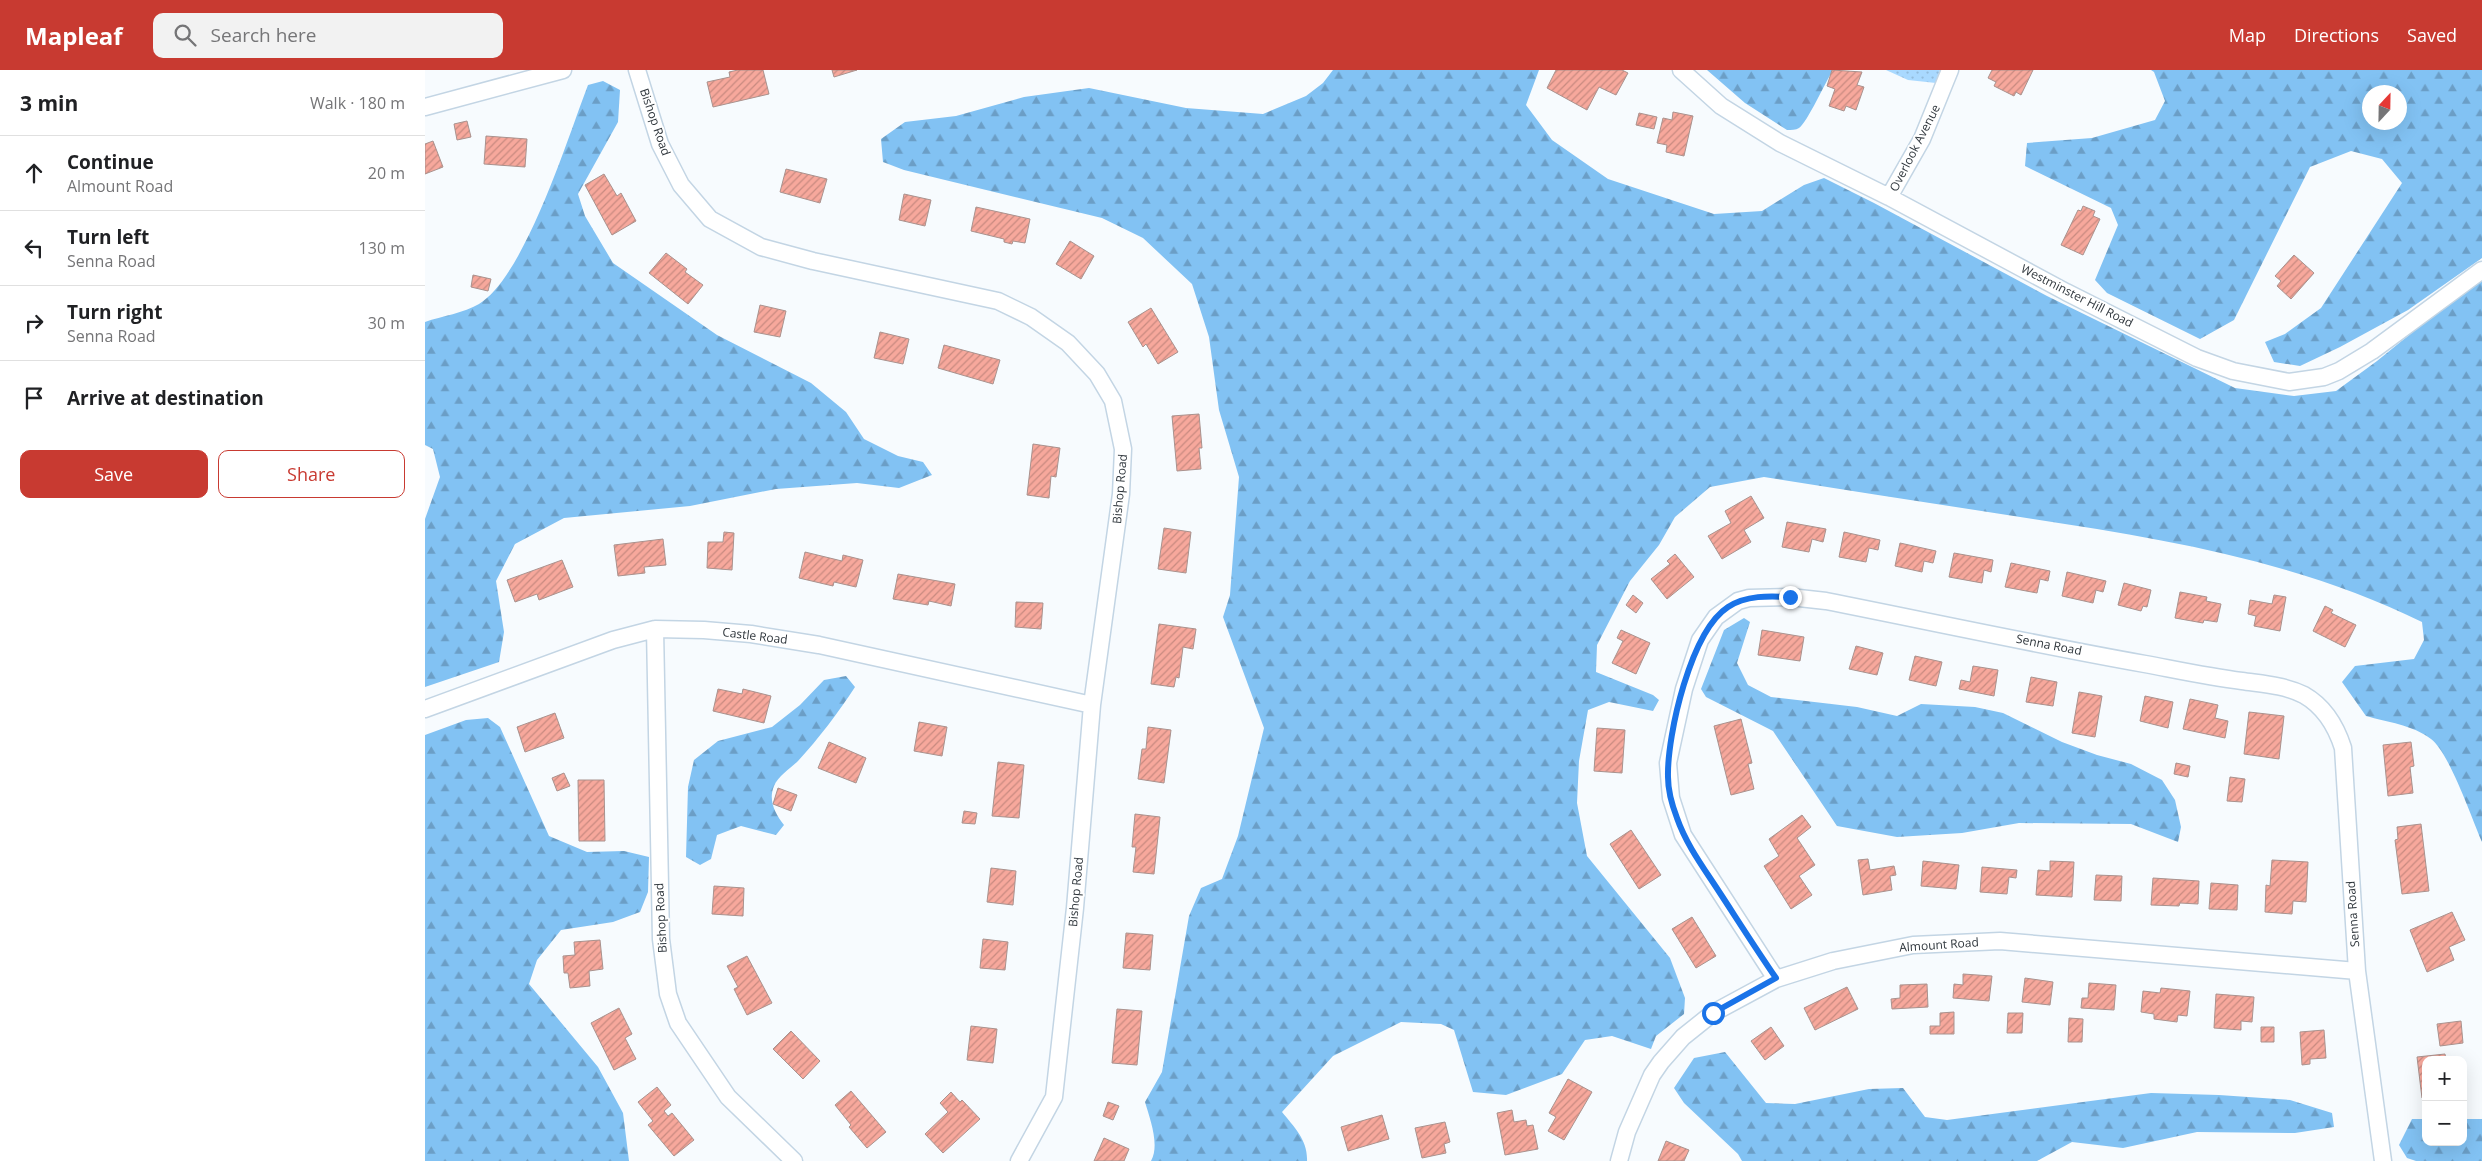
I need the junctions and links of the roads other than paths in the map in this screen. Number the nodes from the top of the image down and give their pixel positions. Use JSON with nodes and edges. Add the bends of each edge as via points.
{"nodes":[{"id":1,"x":563,"y":70,"type":"edge"},
{"id":2,"x":637,"y":70,"type":"edge"},
{"id":3,"x":1681,"y":70,"type":"edge"},
{"id":4,"x":1950,"y":70,"type":"edge"},
{"id":5,"x":425,"y":107,"type":"edge"},
{"id":6,"x":1889,"y":197,"type":"junction"},
{"id":7,"x":2482,"y":270,"type":"edge"},
{"id":8,"x":655,"y":630,"type":"junction"},
{"id":9,"x":1092,"y":705,"type":"junction"},
{"id":10,"x":425,"y":709,"type":"edge"},
{"id":11,"x":2357,"y":971,"type":"junction"},
{"id":12,"x":1776,"y":978,"type":"junction"},
{"id":13,"x":794,"y":1161,"type":"edge"},
{"id":14,"x":1019,"y":1161,"type":"edge"},
{"id":15,"x":1619,"y":1161,"type":"edge"},
{"id":16,"x":2383,"y":1161,"type":"edge"}],
"edges":[{"from":1,"to":5,"type":"street"},
{"from":2,"to":9,"type":"street","name":"Bishop Road","via":[[660,144],[681,185],[710,219],[761,247],[998,301],[1031,317],[1068,343],[1097,374],[1113,401],[1123,449],[1121,494]]},
{"from":3,"to":6,"type":"street","name":"Westminster Hill Road","via":[[1715,101],[1757,129]]},
{"from":4,"to":6,"type":"street","name":"Overlook Avenue","via":[[1922,138]]},
{"from":6,"to":7,"type":"street","name":"Westminster Hill Road","via":[[2197,358],[2233,371],[2289,382],[2324,377],[2355,362]]},
{"from":8,"to":9,"type":"street","name":"Castle Road","via":[[751,634],[819,645]]},
{"from":8,"to":10,"type":"street","name":"Castle Road","via":[[604,644]]},
{"from":8,"to":13,"type":"street","name":"Bishop Road","via":[[660,930],[668,994],[678,1023],[728,1097]]},
{"from":9,"to":14,"type":"street","name":"Bishop Road","via":[[1075,908],[1054,1096]]},
{"from":11,"to":12,"type":"street","name":"Almount Road","via":[[1980,941],[1887,949]]},
{"from":11,"to":12,"type":"street","name":"Senna Road","via":[[2343,748],[2338,732],[2314,702],[2289,689],[2260,682],[2142,664],[1826,601],[1773,596],[1747,599],[1727,608],[1700,640],[1678,709],[1668,780],[1676,817],[1691,849]]},
{"from":11,"to":16,"type":"street","name":"Senna Road"},
{"from":12,"to":15,"type":"street","name":"Almount Road","via":[[1713,1013],[1671,1049],[1645,1090]]}]}
